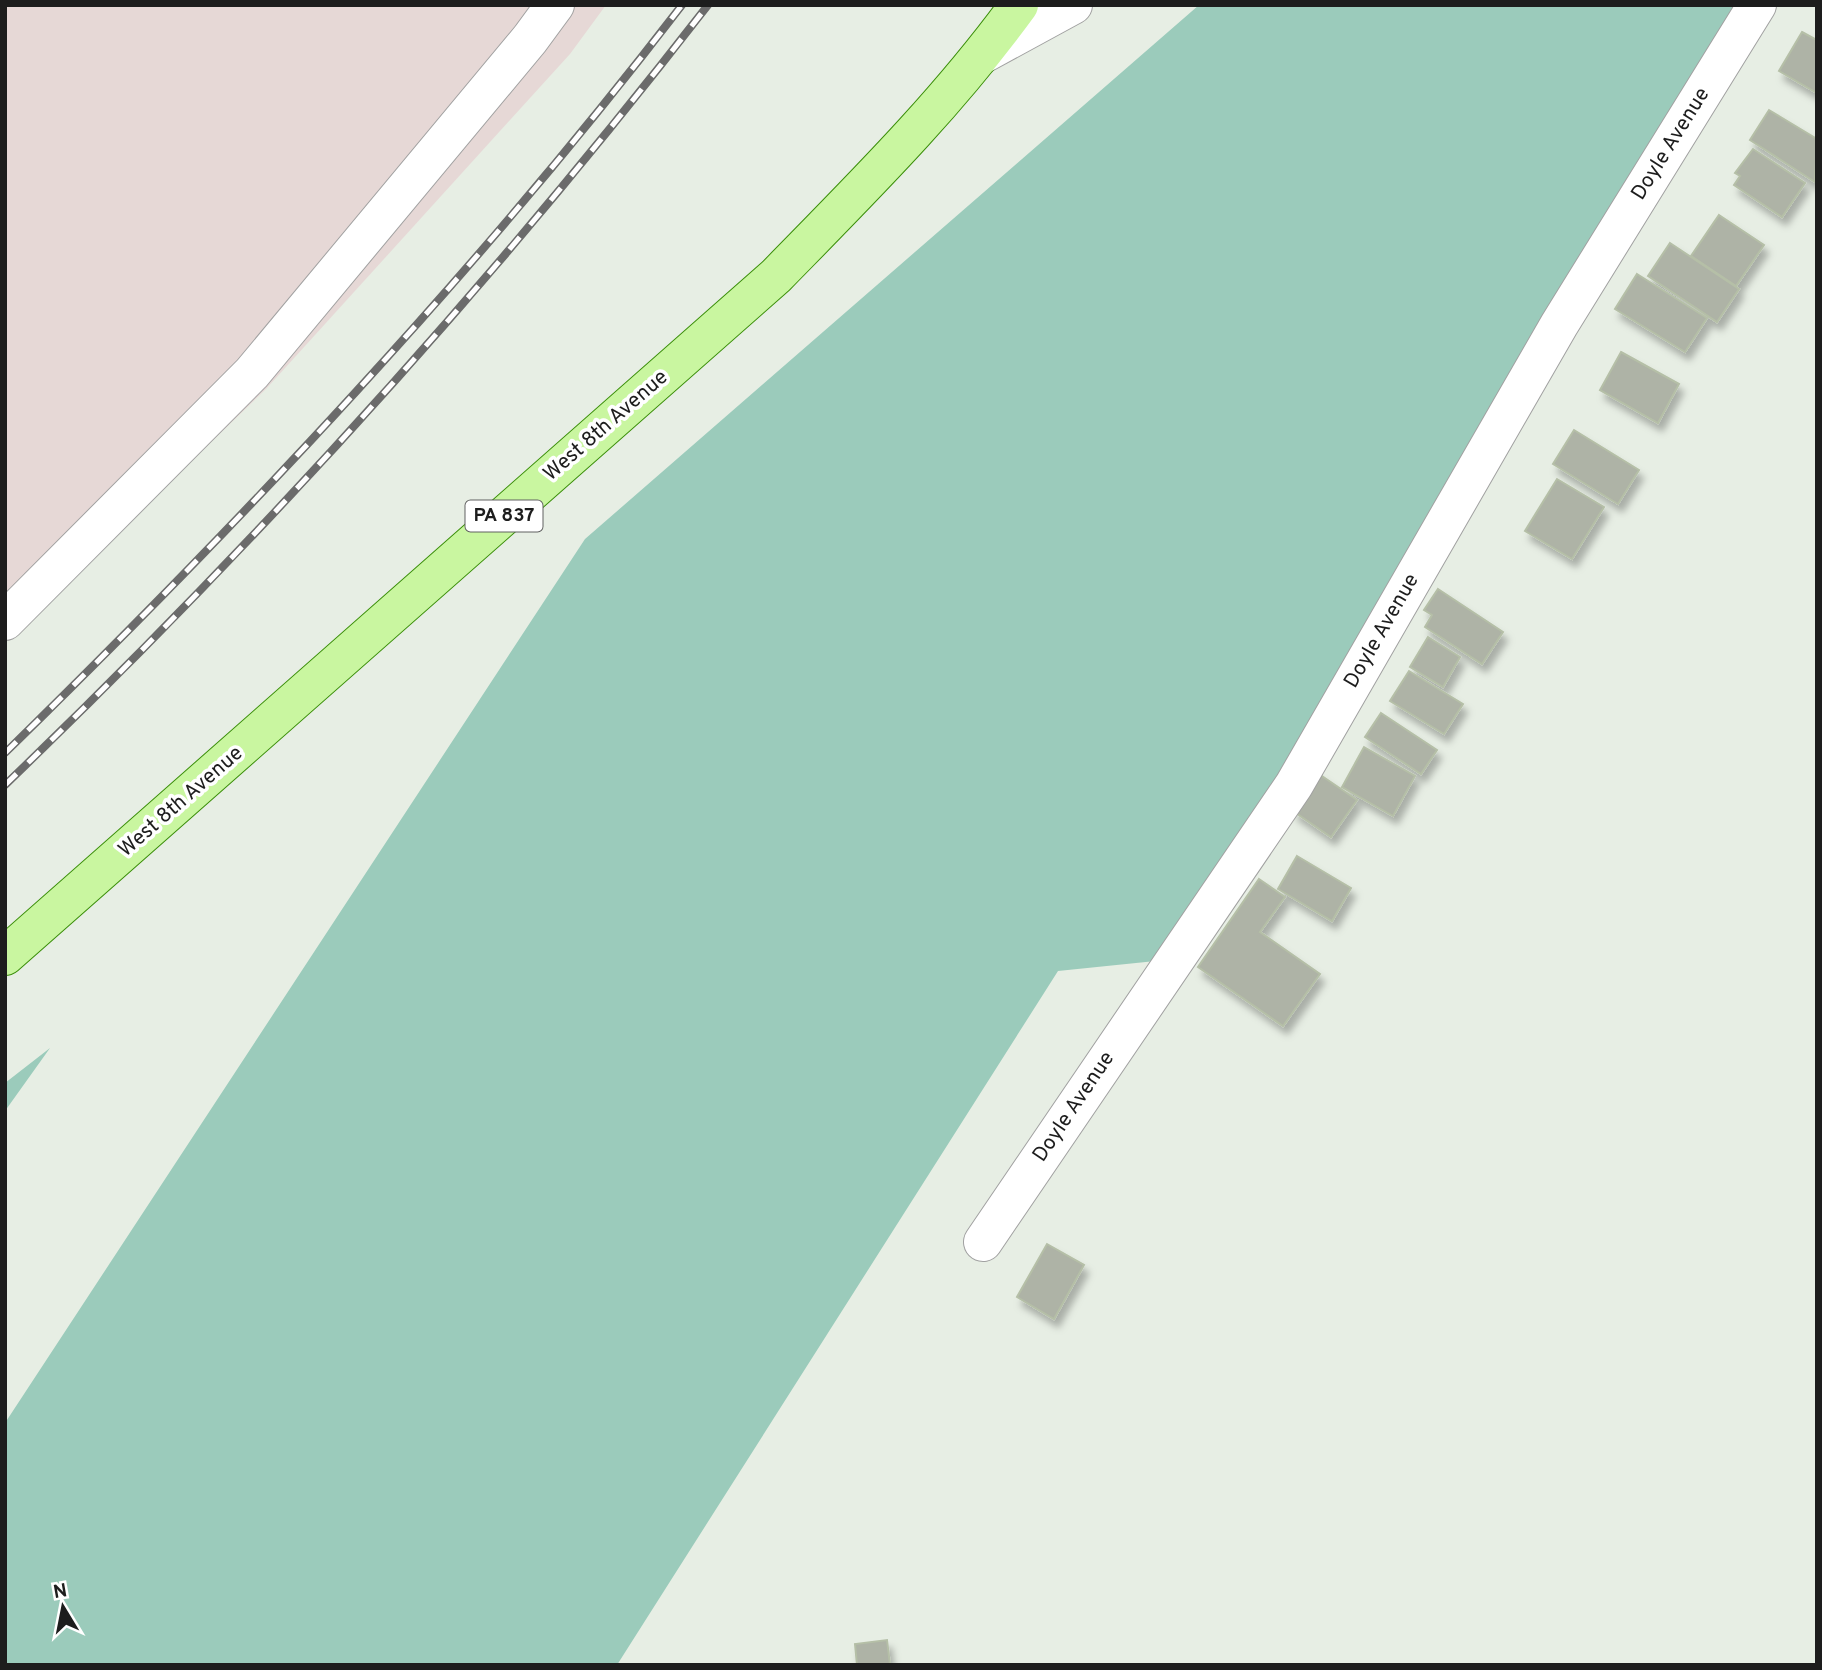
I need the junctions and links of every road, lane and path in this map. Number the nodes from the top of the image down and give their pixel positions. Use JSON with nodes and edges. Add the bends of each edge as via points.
{"nodes":[{"id":1,"x":555,"y":5,"type":"edge"},
{"id":2,"x":1019,"y":5,"type":"edge"},
{"id":3,"x":1073,"y":5,"type":"edge"},
{"id":4,"x":1757,"y":5,"type":"edge"},
{"id":5,"x":983,"y":54,"type":"junction"},
{"id":6,"x":5,"y":621,"type":"edge"},
{"id":7,"x":5,"y":956,"type":"edge"},
{"id":8,"x":983,"y":1242,"type":"dead end"}],
"edges":[{"from":1,"to":6,"type":"street","via":[[252,373]]},
{"from":2,"to":5,"type":"main road","number":"PA 837"},
{"from":3,"to":5,"type":"street","name":"West 8th Avenue"},
{"from":4,"to":8,"type":"street","name":"Doyle Avenue","via":[[1559,325],[1294,785]]},
{"from":5,"to":7,"type":"main road","name":"West 8th Avenue","number":"PA 837","via":[[889,161],[776,276]]}]}
